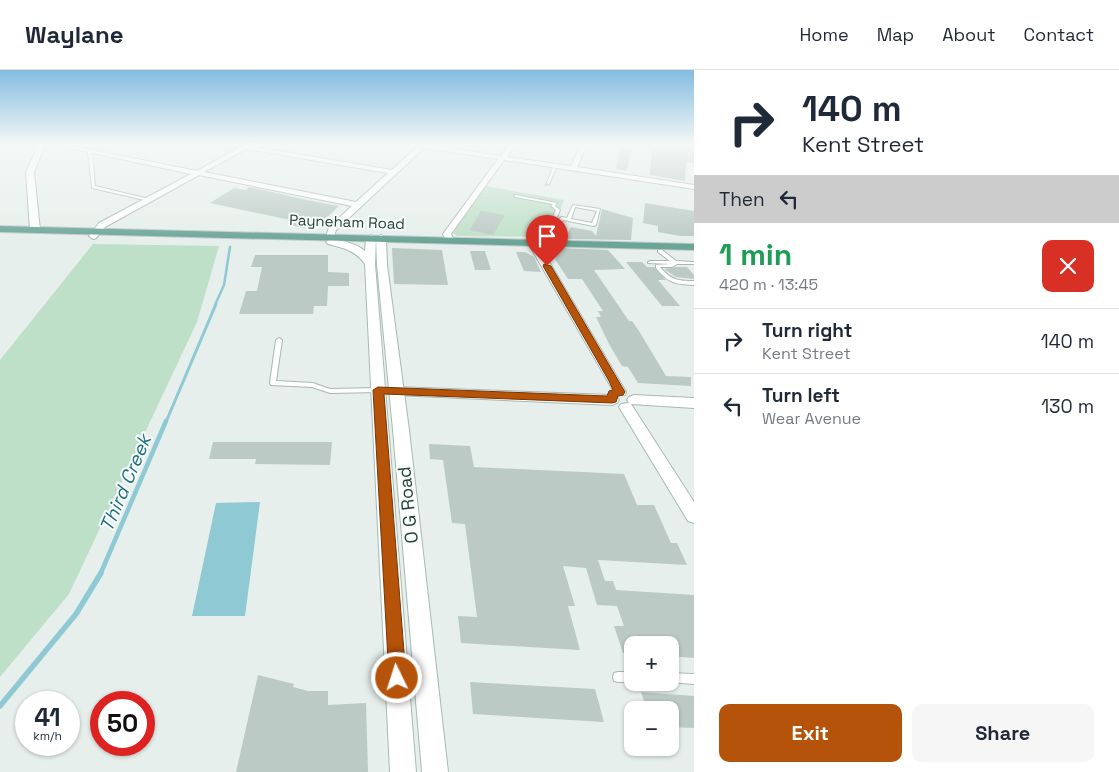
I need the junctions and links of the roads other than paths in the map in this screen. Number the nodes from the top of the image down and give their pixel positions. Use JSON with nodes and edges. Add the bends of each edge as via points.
{"nodes":[{"id":1,"x":30,"y":178,"type":"edge"},
{"id":2,"x":92,"y":178,"type":"edge"},
{"id":3,"x":189,"y":178,"type":"edge"},
{"id":4,"x":216,"y":178,"type":"edge"},
{"id":5,"x":388,"y":178,"type":"edge"},
{"id":6,"x":488,"y":178,"type":"edge"},
{"id":7,"x":550,"y":178,"type":"edge"},
{"id":8,"x":629,"y":178,"type":"edge"},
{"id":9,"x":547,"y":184,"type":"dead end"},
{"id":10,"x":694,"y":188,"type":"edge"},
{"id":11,"x":516,"y":196,"type":"dead end"},
{"id":12,"x":148,"y":200,"type":"junction"},
{"id":13,"x":358,"y":205,"type":"junction"},
{"id":14,"x":568,"y":220,"type":"junction"},
{"id":15,"x":34,"y":225,"type":"junction"},
{"id":16,"x":8,"y":231,"type":"edge"},
{"id":17,"x":0,"y":234,"type":"edge"},
{"id":18,"x":94,"y":234,"type":"junction"},
{"id":19,"x":53,"y":235,"type":"junction"},
{"id":20,"x":331,"y":239,"type":"junction"},
{"id":21,"x":450,"y":240,"type":"junction"},
{"id":22,"x":376,"y":241,"type":"junction"},
{"id":23,"x":544,"y":245,"type":"junction"},
{"id":24,"x":694,"y":247,"type":"edge"},
{"id":25,"x":660,"y":251,"type":"junction"},
{"id":26,"x":694,"y":252,"type":"edge"},
{"id":27,"x":650,"y":262,"type":"dead end"},
{"id":28,"x":675,"y":263,"type":"junction"},
{"id":29,"x":694,"y":263,"type":"edge"},
{"id":30,"x":370,"y":264,"type":"junction"},
{"id":31,"x":694,"y":283,"type":"edge"},
{"id":32,"x":279,"y":340,"type":"dead end"},
{"id":33,"x":387,"y":391,"type":"junction"},
{"id":34,"x":616,"y":396,"type":"junction"},
{"id":35,"x":630,"y":403,"type":"junction"},
{"id":36,"x":694,"y":403,"type":"edge"},
{"id":37,"x":694,"y":516,"type":"edge"},
{"id":38,"x":618,"y":677,"type":"dead end"},
{"id":39,"x":624,"y":677,"type":"edge"},
{"id":40,"x":679,"y":678,"type":"edge"},
{"id":41,"x":694,"y":679,"type":"edge"},
{"id":42,"x":403,"y":772,"type":"edge"},
{"id":43,"x":435,"y":772,"type":"edge"}],
"edges":[{"from":1,"to":15,"type":"main road"},
{"from":2,"to":12,"type":"lane","via":[[93,187]]},
{"from":3,"to":12,"type":"street"},
{"from":4,"to":13,"type":"street"},
{"from":5,"to":13,"type":"street"},
{"from":6,"to":21,"type":"street","via":[[447,234]]},
{"from":7,"to":9,"type":"lane"},
{"from":8,"to":10,"type":"street"},
{"from":11,"to":23,"type":"lane","via":[[555,202],[553,206],[558,210]]},
{"from":12,"to":18,"type":"street","via":[[102,225]]},
{"from":13,"to":20,"type":"street","via":[[332,229]]},
{"from":14,"to":14,"type":"lane","via":[[574,206],[599,210],[594,224]]},
{"from":14,"to":23,"type":"lane","via":[[562,218]]},
{"from":15,"to":16,"type":"main road"},
{"from":15,"to":18,"type":"main road","name":"Payneham Road"},
{"from":15,"to":19,"type":"main road","via":[[41,234]]},
{"from":16,"to":17,"type":"main road","name":"Payneham Road"},
{"from":16,"to":19,"type":"main road","name":"Payneham Road"},
{"from":18,"to":19,"type":"main road","name":"Payneham Road"},
{"from":18,"to":20,"type":"main road","name":"Payneham Road"},
{"from":20,"to":22,"type":"main road","name":"Payneham Road"},
{"from":20,"to":30,"type":"main road","via":[[358,249]]},
{"from":21,"to":22,"type":"main road","name":"Payneham Road"},
{"from":21,"to":23,"type":"main road","name":"Payneham Road"},
{"from":22,"to":23,"type":"main road","name":"Payneham Road"},
{"from":22,"to":30,"type":"main road","name":"O G Road"},
{"from":22,"to":33,"type":"main road","name":"O G Road"},
{"from":23,"to":24,"type":"main road","name":"Payneham Road"},
{"from":23,"to":25,"type":"main road","name":"Payneham Road"},
{"from":23,"to":34,"type":"street"},
{"from":25,"to":26,"type":"main road","name":"Payneham Road"},
{"from":25,"to":28,"type":"lane"},
{"from":27,"to":28,"type":"lane"},
{"from":28,"to":29,"type":"lane"},
{"from":28,"to":31,"type":"lane","via":[[658,268],[674,283]]},
{"from":30,"to":33,"type":"main road","name":"O G Road"},
{"from":32,"to":33,"type":"lane","via":[[273,383],[314,384],[330,391]]},
{"from":33,"to":34,"type":"street"},
{"from":33,"to":42,"type":"main road","name":"O G Road"},
{"from":33,"to":43,"type":"main road","name":"O G Road"},
{"from":34,"to":35,"type":"street","via":[[629,395]]},
{"from":35,"to":36,"type":"street"},
{"from":35,"to":37,"type":"street"},
{"from":38,"to":39,"type":"lane"},
{"from":40,"to":41,"type":"lane"}]}
